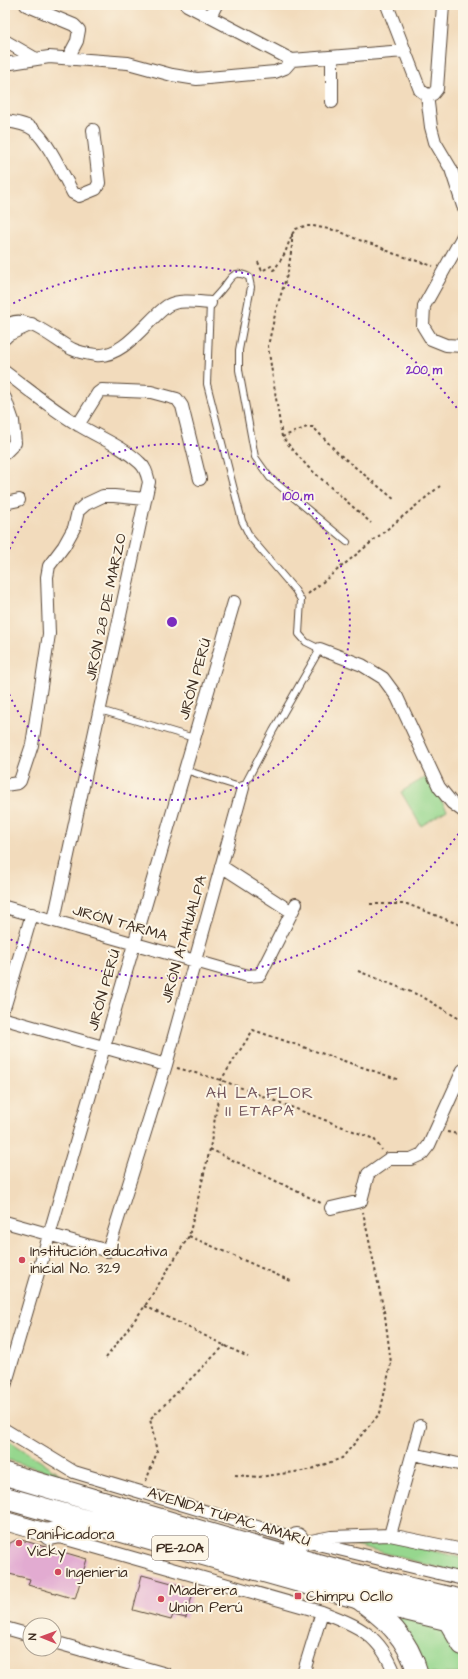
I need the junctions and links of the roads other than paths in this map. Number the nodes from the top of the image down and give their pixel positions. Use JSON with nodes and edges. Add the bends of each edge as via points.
{"nodes":[{"id":1,"x":26,"y":5,"type":"edge"},
{"id":2,"x":187,"y":5,"type":"edge"},
{"id":3,"x":216,"y":5,"type":"edge"},
{"id":4,"x":387,"y":5,"type":"edge"},
{"id":5,"x":436,"y":5,"type":"edge"},
{"id":6,"x":443,"y":5,"type":"edge"},
{"id":7,"x":210,"y":17,"type":"junction"},
{"id":8,"x":442,"y":18,"type":"junction"},
{"id":9,"x":5,"y":41,"type":"edge"},
{"id":10,"x":404,"y":51,"type":"junction"},
{"id":11,"x":332,"y":57,"type":"junction"},
{"id":12,"x":68,"y":58,"type":"junction"},
{"id":13,"x":36,"y":59,"type":"junction"},
{"id":14,"x":292,"y":60,"type":"junction"},
{"id":15,"x":5,"y":64,"type":"edge"},
{"id":16,"x":427,"y":95,"type":"junction"},
{"id":17,"x":332,"y":102,"type":"dead end"},
{"id":18,"x":5,"y":121,"type":"edge"},
{"id":19,"x":93,"y":130,"type":"dead end"},
{"id":20,"x":463,"y":206,"type":"edge"},
{"id":21,"x":463,"y":236,"type":"edge"},
{"id":22,"x":210,"y":303,"type":"junction"},
{"id":23,"x":32,"y":324,"type":"junction"},
{"id":24,"x":5,"y":328,"type":"edge"},
{"id":25,"x":5,"y":338,"type":"edge"},
{"id":26,"x":463,"y":346,"type":"edge"},
{"id":27,"x":5,"y":372,"type":"edge"},
{"id":28,"x":5,"y":398,"type":"edge"},
{"id":29,"x":78,"y":425,"type":"junction"},
{"id":30,"x":5,"y":453,"type":"edge"},
{"id":31,"x":200,"y":479,"type":"dead end"},
{"id":32,"x":145,"y":499,"type":"junction"},
{"id":33,"x":19,"y":500,"type":"dead end"},
{"id":34,"x":5,"y":503,"type":"edge"},
{"id":35,"x":347,"y":542,"type":"dead end"},
{"id":36,"x":234,"y":602,"type":"dead end"},
{"id":37,"x":320,"y":649,"type":"junction"},
{"id":38,"x":100,"y":710,"type":"junction"},
{"id":39,"x":194,"y":738,"type":"junction"},
{"id":40,"x":185,"y":770,"type":"junction"},
{"id":41,"x":5,"y":785,"type":"edge"},
{"id":42,"x":243,"y":788,"type":"junction"},
{"id":43,"x":463,"y":811,"type":"edge"},
{"id":44,"x":221,"y":866,"type":"junction"},
{"id":45,"x":5,"y":907,"type":"edge"},
{"id":46,"x":32,"y":914,"type":"junction"},
{"id":47,"x":54,"y":920,"type":"junction"},
{"id":48,"x":134,"y":944,"type":"junction"},
{"id":49,"x":195,"y":961,"type":"junction"},
{"id":50,"x":5,"y":1005,"type":"edge"},
{"id":51,"x":5,"y":1019,"type":"edge"},
{"id":52,"x":104,"y":1047,"type":"junction"},
{"id":53,"x":166,"y":1065,"type":"junction"},
{"id":54,"x":463,"y":1070,"type":"edge"},
{"id":55,"x":331,"y":1208,"type":"road end"},
{"id":56,"x":5,"y":1222,"type":"edge"},
{"id":57,"x":49,"y":1234,"type":"junction"},
{"id":58,"x":5,"y":1386,"type":"edge"},
{"id":59,"x":420,"y":1426,"type":"dead end"},
{"id":60,"x":5,"y":1430,"type":"edge"},
{"id":61,"x":413,"y":1454,"type":"junction"},
{"id":62,"x":463,"y":1465,"type":"edge"},
{"id":63,"x":5,"y":1474,"type":"edge"},
{"id":64,"x":5,"y":1498,"type":"edge"},
{"id":65,"x":5,"y":1523,"type":"edge"},
{"id":66,"x":98,"y":1524,"type":"junction"},
{"id":67,"x":50,"y":1534,"type":"junction"},
{"id":68,"x":390,"y":1535,"type":"junction"},
{"id":69,"x":300,"y":1546,"type":"junction"},
{"id":70,"x":463,"y":1550,"type":"edge"},
{"id":71,"x":352,"y":1574,"type":"junction"},
{"id":72,"x":463,"y":1579,"type":"edge"},
{"id":73,"x":413,"y":1590,"type":"junction"},
{"id":74,"x":351,"y":1596,"type":"junction"},
{"id":75,"x":463,"y":1600,"type":"edge"},
{"id":76,"x":322,"y":1612,"type":"junction"},
{"id":77,"x":456,"y":1621,"type":"edge"},
{"id":78,"x":5,"y":1628,"type":"edge"},
{"id":79,"x":22,"y":1633,"type":"edge"},
{"id":80,"x":62,"y":1644,"type":"edge"},
{"id":81,"x":463,"y":1644,"type":"edge"},
{"id":82,"x":166,"y":1674,"type":"edge"},
{"id":83,"x":303,"y":1674,"type":"edge"},
{"id":84,"x":395,"y":1674,"type":"edge"},
{"id":85,"x":418,"y":1674,"type":"edge"}],
"edges":[{"from":1,"to":12,"type":"street","via":[[74,25],[79,30],[77,41]]},
{"from":2,"to":7,"type":"street"},
{"from":3,"to":7,"type":"street"},
{"from":4,"to":10,"type":"street"},
{"from":5,"to":8,"type":"street"},
{"from":6,"to":8,"type":"street"},
{"from":7,"to":14,"type":"street"},
{"from":8,"to":16,"type":"street","via":[[437,89],[433,94]]},
{"from":9,"to":13,"type":"street"},
{"from":10,"to":11,"type":"street"},
{"from":10,"to":16,"type":"street","via":[[420,90]]},
{"from":11,"to":14,"type":"street"},
{"from":11,"to":17,"type":"street"},
{"from":12,"to":13,"type":"street"},
{"from":12,"to":14,"type":"street","via":[[128,63],[197,79],[275,72],[285,68]]},
{"from":13,"to":15,"type":"street"},
{"from":16,"to":20,"type":"street","via":[[435,142],[451,169]]},
{"from":18,"to":19,"type":"street","via":[[35,130],[46,144],[73,193],[79,196],[96,189],[99,183]]},
{"from":21,"to":26,"type":"street","via":[[424,306],[422,326],[431,339],[446,345]]},
{"from":22,"to":23,"type":"street","via":[[182,302],[168,306],[137,336],[116,351],[97,355],[73,349]]},
{"from":22,"to":35,"type":"lane","via":[[236,274],[249,277],[251,287],[239,350],[239,370],[255,457],[270,478]]},
{"from":22,"to":37,"type":"lane","via":[[207,384],[242,521],[250,537],[301,600],[299,634],[306,642]]},
{"from":23,"to":24,"type":"street","via":[[15,321]]},
{"from":23,"to":25,"type":"street"},
{"from":27,"to":29,"type":"street","name":"JIRÓN 28 DE MARZO"},
{"from":28,"to":30,"type":"street","via":[[13,421],[15,443]]},
{"from":29,"to":31,"type":"street","via":[[102,390],[151,392],[177,399],[182,406]]},
{"from":29,"to":32,"type":"street","name":"JIRÓN 28 DE MARZO","via":[[123,450],[141,464],[146,470],[149,482]]},
{"from":32,"to":38,"type":"street","name":"JIRÓN 28 DE MARZO"},
{"from":32,"to":41,"type":"street","via":[[103,496],[86,504],[78,511],[74,528],[49,566],[49,634],[32,745],[20,781]]},
{"from":33,"to":34,"type":"street"},
{"from":36,"to":39,"type":"street","name":"JIRÓN PERÚ"},
{"from":37,"to":42,"type":"lane","name":"JIRÓN ATAHUALPA"},
{"from":37,"to":43,"type":"street","via":[[362,665],[383,678],[397,697],[439,787]]},
{"from":38,"to":39,"type":"lane"},
{"from":38,"to":47,"type":"street","name":"JIRÓN 28 DE MARZO"},
{"from":39,"to":40,"type":"street","name":"JIRÓN PERÚ"},
{"from":40,"to":42,"type":"lane"},
{"from":40,"to":48,"type":"street","name":"JIRÓN PERÚ"},
{"from":42,"to":44,"type":"street","name":"JIRÓN ATAHUALPA"},
{"from":44,"to":49,"type":"street","name":"JIRÓN ATAHUALPA"},
{"from":44,"to":49,"type":"street","name":"JIRÓN TARMA","via":[[294,908],[260,975],[248,976]]},
{"from":45,"to":46,"type":"street","name":"JIRÓN TARMA"},
{"from":46,"to":47,"type":"street","name":"JIRÓN TARMA"},
{"from":46,"to":50,"type":"street"},
{"from":47,"to":48,"type":"street","name":"JIRÓN TARMA"},
{"from":48,"to":49,"type":"street","name":"JIRÓN TARMA"},
{"from":48,"to":52,"type":"street","name":"JIRÓN PERÚ"},
{"from":49,"to":53,"type":"street","name":"JIRÓN ATAHUALPA"},
{"from":51,"to":52,"type":"street"},
{"from":52,"to":53,"type":"street"},
{"from":52,"to":57,"type":"street","name":"JIRÓN PERÚ"},
{"from":53,"to":57,"type":"street","name":"JIRÓN ATAHUALPA","via":[[108,1251]]},
{"from":54,"to":55,"type":"street","via":[[430,1145],[422,1154],[411,1159],[389,1159],[368,1174],[361,1201]]},
{"from":56,"to":57,"type":"street"},
{"from":57,"to":58,"type":"street","name":"JIRÓN PERÚ"},
{"from":59,"to":61,"type":"street"},
{"from":60,"to":69,"type":"street","name":"AVENIDA TÚPAC AMARU","via":[[74,1472],[142,1492]]},
{"from":61,"to":62,"type":"street"},
{"from":61,"to":68,"type":"street"},
{"from":63,"to":69,"type":"highway","name":"AVENIDA TÚPAC AMARU","number":"PE-20A"},
{"from":64,"to":66,"type":"highway","number":"PE-20A"},
{"from":65,"to":67,"type":"street"},
{"from":66,"to":67,"type":"highway"},
{"from":66,"to":74,"type":"highway","number":"PE-20A"},
{"from":67,"to":76,"type":"street"},
{"from":68,"to":69,"type":"street","via":[[331,1537]]},
{"from":68,"to":70,"type":"street"},
{"from":69,"to":71,"type":"highway","name":"AVENIDA TÚPAC AMARU","number":"PE-20A"},
{"from":69,"to":72,"type":"street","name":"AVENIDA TÚPAC AMARU"},
{"from":71,"to":73,"type":"highway","name":"AVENIDA TÚPAC AMARU","number":"PE-20A"},
{"from":71,"to":74,"type":"highway"},
{"from":73,"to":75,"type":"highway","name":"AVENIDA TÚPAC AMARU"},
{"from":73,"to":77,"type":"highway"},
{"from":74,"to":77,"type":"highway","number":"PE-20A"},
{"from":74,"to":85,"type":"main road","number":"PE-20A","via":[[381,1616],[403,1639],[411,1652]]},
{"from":76,"to":83,"type":"street"},
{"from":76,"to":84,"type":"street","via":[[349,1623],[372,1637],[381,1647]]},
{"from":77,"to":81,"type":"highway"},
{"from":78,"to":79,"type":"street"},
{"from":80,"to":82,"type":"street"}]}
